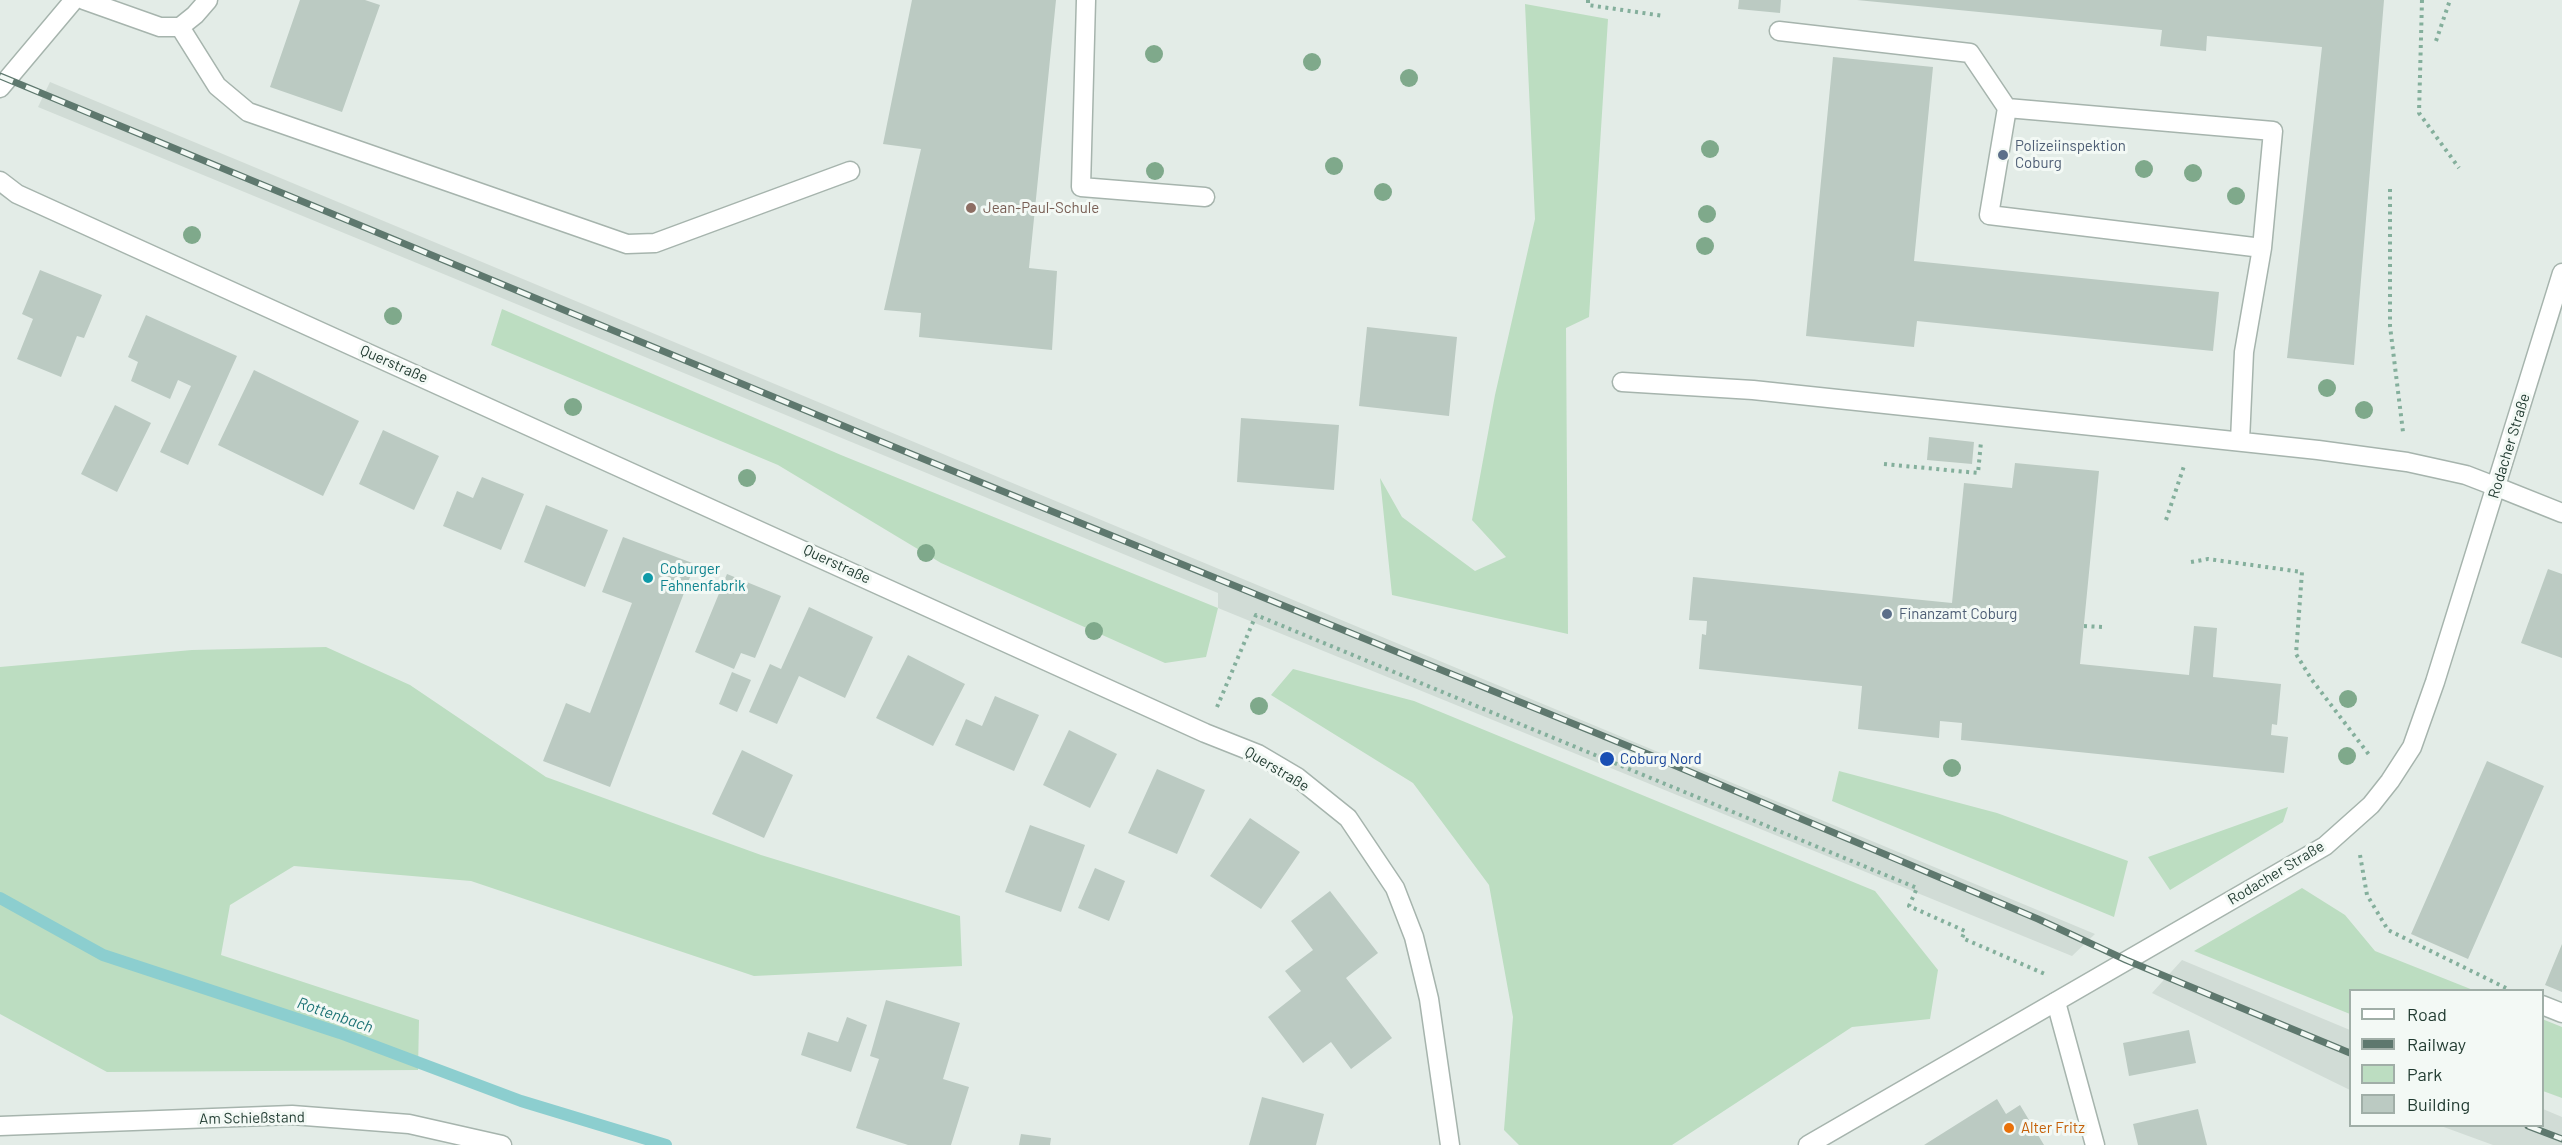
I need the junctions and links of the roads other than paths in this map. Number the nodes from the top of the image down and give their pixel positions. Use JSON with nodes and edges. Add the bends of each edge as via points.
{"nodes":[{"id":1,"x":74,"y":0,"type":"edge"},
{"id":2,"x":84,"y":0,"type":"edge"},
{"id":3,"x":208,"y":0,"type":"edge"},
{"id":4,"x":1086,"y":0,"type":"edge"},
{"id":5,"x":180,"y":27,"type":"junction"},
{"id":6,"x":1779,"y":31,"type":"dead end"},
{"id":7,"x":0,"y":88,"type":"edge"},
{"id":8,"x":2007,"y":108,"type":"junction"},
{"id":9,"x":850,"y":171,"type":"dead end"},
{"id":10,"x":0,"y":182,"type":"edge"},
{"id":11,"x":1205,"y":197,"type":"dead end"},
{"id":12,"x":2262,"y":248,"type":"junction"},
{"id":13,"x":2562,"y":273,"type":"edge"},
{"id":14,"x":2555,"y":316,"type":"edge"},
{"id":15,"x":1622,"y":382,"type":"dead end"},
{"id":16,"x":2240,"y":441,"type":"junction"},
{"id":17,"x":2497,"y":487,"type":"junction"},
{"id":18,"x":2562,"y":513,"type":"edge"},
{"id":19,"x":2056,"y":1002,"type":"junction"},
{"id":20,"x":2544,"y":1006,"type":"edge"},
{"id":21,"x":2562,"y":1013,"type":"edge"},
{"id":22,"x":0,"y":1126,"type":"edge"},
{"id":23,"x":502,"y":1145,"type":"edge"},
{"id":24,"x":1450,"y":1145,"type":"edge"},
{"id":25,"x":1808,"y":1145,"type":"edge"},
{"id":26,"x":2095,"y":1145,"type":"edge"}],
"edges":[{"from":1,"to":7,"type":"street"},
{"from":2,"to":5,"type":"street","via":[[159,27]]},
{"from":3,"to":5,"type":"street"},
{"from":4,"to":11,"type":"street","via":[[1081,187]]},
{"from":5,"to":9,"type":"street","via":[[217,86],[248,112],[627,244],[655,243]]},
{"from":6,"to":8,"type":"street","via":[[1970,53]]},
{"from":8,"to":12,"type":"street","via":[[1989,215]]},
{"from":8,"to":12,"type":"street","via":[[2274,131]]},
{"from":10,"to":24,"type":"street","name":"Querstraße","via":[[28,199],[1258,754],[1297,777],[1348,818],[1395,888],[1414,937],[1429,999]]},
{"from":12,"to":16,"type":"street","via":[[2244,352]]},
{"from":13,"to":14,"type":"street","name":"Rodacher Straße"},
{"from":14,"to":17,"type":"street","name":"Rodacher Straße"},
{"from":15,"to":16,"type":"street","via":[[1753,390]]},
{"from":16,"to":17,"type":"street","via":[[2408,462],[2466,475]]},
{"from":17,"to":18,"type":"street"},
{"from":17,"to":19,"type":"street","name":"Rodacher Straße","via":[[2412,747],[2371,805],[2325,846]]},
{"from":19,"to":25,"type":"street","name":"Rodacher Straße"},
{"from":19,"to":26,"type":"street"},
{"from":20,"to":21,"type":"street"},
{"from":22,"to":23,"type":"street","name":"Am Schießstand","via":[[292,1115],[409,1124]]}]}
